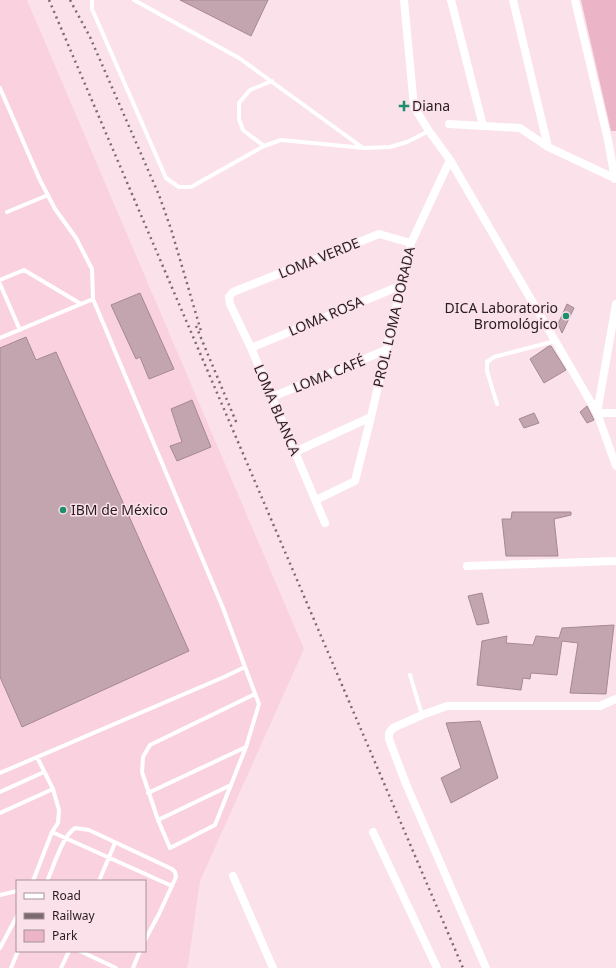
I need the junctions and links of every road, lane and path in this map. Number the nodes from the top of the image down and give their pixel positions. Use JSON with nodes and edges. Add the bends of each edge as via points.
{"nodes":[{"id":1,"x":92,"y":0,"type":"edge"},
{"id":2,"x":134,"y":0,"type":"edge"},
{"id":3,"x":404,"y":0,"type":"edge"},
{"id":4,"x":452,"y":0,"type":"edge"},
{"id":5,"x":513,"y":0,"type":"edge"},
{"id":6,"x":575,"y":0,"type":"edge"},
{"id":7,"x":272,"y":81,"type":"junction"},
{"id":8,"x":0,"y":89,"type":"edge"},
{"id":9,"x":449,"y":124,"type":"dead end"},
{"id":10,"x":483,"y":126,"type":"junction"},
{"id":11,"x":429,"y":131,"type":"junction"},
{"id":12,"x":612,"y":140,"type":"edge"},
{"id":13,"x":264,"y":146,"type":"junction"},
{"id":14,"x":364,"y":148,"type":"junction"},
{"id":15,"x":548,"y":148,"type":"junction"},
{"id":16,"x":450,"y":160,"type":"junction"},
{"id":17,"x":616,"y":179,"type":"edge"},
{"id":18,"x":48,"y":195,"type":"junction"},
{"id":19,"x":7,"y":212,"type":"dead end"},
{"id":20,"x":411,"y":243,"type":"junction"},
{"id":21,"x":0,"y":280,"type":"edge"},
{"id":22,"x":0,"y":284,"type":"edge"},
{"id":23,"x":402,"y":285,"type":"junction"},
{"id":24,"x":229,"y":297,"type":"joint"},
{"id":25,"x":93,"y":299,"type":"junction"},
{"id":26,"x":81,"y":304,"type":"junction"},
{"id":27,"x":616,"y":304,"type":"edge"},
{"id":28,"x":614,"y":325,"type":"edge"},
{"id":29,"x":20,"y":330,"type":"junction"},
{"id":30,"x":0,"y":338,"type":"edge"},
{"id":31,"x":555,"y":340,"type":"junction"},
{"id":32,"x":251,"y":348,"type":"junction"},
{"id":33,"x":386,"y":350,"type":"junction"},
{"id":34,"x":272,"y":397,"type":"junction"},
{"id":35,"x":497,"y":404,"type":"dead end"},
{"id":36,"x":597,"y":413,"type":"junction"},
{"id":37,"x":616,"y":413,"type":"edge"},
{"id":38,"x":371,"y":417,"type":"junction"},
{"id":39,"x":295,"y":452,"type":"junction"},
{"id":40,"x":616,"y":466,"type":"edge"},
{"id":41,"x":316,"y":500,"type":"junction"},
{"id":42,"x":325,"y":523,"type":"dead end"},
{"id":43,"x":616,"y":561,"type":"edge"},
{"id":44,"x":467,"y":566,"type":"dead end"},
{"id":45,"x":245,"y":667,"type":"junction"},
{"id":46,"x":410,"y":675,"type":"dead end"},
{"id":47,"x":255,"y":694,"type":"junction"},
{"id":48,"x":616,"y":699,"type":"edge"},
{"id":49,"x":422,"y":715,"type":"junction"},
{"id":50,"x":246,"y":747,"type":"junction"},
{"id":51,"x":38,"y":757,"type":"junction"},
{"id":52,"x":44,"y":772,"type":"junction"},
{"id":53,"x":0,"y":773,"type":"edge"},
{"id":54,"x":231,"y":785,"type":"junction"},
{"id":55,"x":53,"y":790,"type":"junction"},
{"id":56,"x":0,"y":792,"type":"edge"},
{"id":57,"x":148,"y":793,"type":"junction"},
{"id":58,"x":0,"y":813,"type":"edge"},
{"id":59,"x":158,"y":820,"type":"junction"},
{"id":60,"x":52,"y":832,"type":"junction"},
{"id":61,"x":373,"y":832,"type":"dead end"},
{"id":62,"x":66,"y":838,"type":"junction"},
{"id":63,"x":115,"y":843,"type":"junction"},
{"id":64,"x":109,"y":858,"type":"junction"},
{"id":65,"x":233,"y":876,"type":"dead end"},
{"id":66,"x":33,"y":880,"type":"edge"},
{"id":67,"x":47,"y":880,"type":"edge"},
{"id":68,"x":99,"y":880,"type":"edge"},
{"id":69,"x":172,"y":886,"type":"junction"},
{"id":70,"x":16,"y":890,"type":"edge"},
{"id":71,"x":0,"y":895,"type":"edge"},
{"id":72,"x":16,"y":922,"type":"edge"},
{"id":73,"x":146,"y":938,"type":"edge"},
{"id":74,"x":0,"y":948,"type":"edge"},
{"id":75,"x":18,"y":952,"type":"edge"},
{"id":76,"x":69,"y":952,"type":"edge"},
{"id":77,"x":82,"y":952,"type":"edge"},
{"id":78,"x":140,"y":952,"type":"edge"},
{"id":79,"x":11,"y":968,"type":"edge"},
{"id":80,"x":61,"y":968,"type":"edge"},
{"id":81,"x":116,"y":968,"type":"edge"},
{"id":82,"x":133,"y":968,"type":"edge"},
{"id":83,"x":273,"y":968,"type":"edge"},
{"id":84,"x":436,"y":968,"type":"edge"},
{"id":85,"x":486,"y":968,"type":"edge"}],
"edges":[{"from":1,"to":13,"type":"lane","via":[[92,9],[166,178],[178,187],[191,187]]},
{"from":2,"to":7,"type":"lane","via":[[224,48]]},
{"from":3,"to":11,"type":"street","via":[[414,107]]},
{"from":4,"to":10,"type":"street"},
{"from":5,"to":15,"type":"street"},
{"from":6,"to":12,"type":"street"},
{"from":7,"to":13,"type":"lane","via":[[250,90],[239,103],[239,119],[243,130]]},
{"from":7,"to":14,"type":"lane"},
{"from":8,"to":18,"type":"lane"},
{"from":9,"to":10,"type":"street"},
{"from":10,"to":15,"type":"street","via":[[520,128]]},
{"from":11,"to":14,"type":"lane","via":[[390,147]]},
{"from":11,"to":16,"type":"street"},
{"from":12,"to":17,"type":"street"},
{"from":13,"to":14,"type":"lane","via":[[281,140]]},
{"from":15,"to":17,"type":"street"},
{"from":16,"to":20,"type":"street","name":"PROL. LOMA DORADA"},
{"from":16,"to":31,"type":"street"},
{"from":18,"to":19,"type":"lane"},
{"from":18,"to":25,"type":"lane","via":[[76,238],[92,269]]},
{"from":20,"to":23,"type":"street","name":"PROL. LOMA DORADA"},
{"from":20,"to":24,"type":"street","name":"LOMA VERDE","via":[[379,234],[234,292]]},
{"from":21,"to":26,"type":"lane","via":[[24,270]]},
{"from":22,"to":29,"type":"lane"},
{"from":23,"to":32,"type":"street","name":"LOMA ROSA"},
{"from":23,"to":33,"type":"street","name":"PROL. LOMA DORADA"},
{"from":24,"to":32,"type":"street","name":"LOMA BLANCA"},
{"from":25,"to":26,"type":"lane"},
{"from":25,"to":45,"type":"lane","via":[[223,608]]},
{"from":26,"to":29,"type":"lane"},
{"from":27,"to":28,"type":"street"},
{"from":28,"to":36,"type":"street"},
{"from":29,"to":30,"type":"lane"},
{"from":31,"to":35,"type":"lane","via":[[494,357],[487,362],[487,371]]},
{"from":31,"to":36,"type":"street"},
{"from":32,"to":34,"type":"street","name":"LOMA BLANCA"},
{"from":33,"to":34,"type":"street","name":"LOMA CAFÉ"},
{"from":33,"to":38,"type":"street","name":"PROL. LOMA DORADA"},
{"from":34,"to":39,"type":"street","name":"LOMA BLANCA"},
{"from":36,"to":37,"type":"street"},
{"from":36,"to":40,"type":"street"},
{"from":38,"to":39,"type":"street"},
{"from":38,"to":41,"type":"street","name":"PROL. LOMA DORADA","via":[[355,481]]},
{"from":39,"to":41,"type":"street","name":"LOMA BLANCA"},
{"from":41,"to":42,"type":"street","name":"LOMA BLANCA"},
{"from":43,"to":44,"type":"street"},
{"from":45,"to":47,"type":"lane"},
{"from":45,"to":51,"type":"lane"},
{"from":46,"to":49,"type":"lane"},
{"from":47,"to":50,"type":"lane","via":[[259,704]]},
{"from":47,"to":57,"type":"lane","via":[[150,744],[143,757],[142,772]]},
{"from":48,"to":49,"type":"street","via":[[600,706],[448,706]]},
{"from":49,"to":85,"type":"street","via":[[393,728],[389,739],[409,792]]},
{"from":50,"to":54,"type":"lane"},
{"from":50,"to":57,"type":"lane"},
{"from":51,"to":52,"type":"lane"},
{"from":51,"to":53,"type":"lane"},
{"from":52,"to":55,"type":"lane"},
{"from":52,"to":56,"type":"lane"},
{"from":54,"to":59,"type":"lane"},
{"from":54,"to":59,"type":"lane","via":[[215,826],[170,848]]},
{"from":55,"to":58,"type":"lane"},
{"from":55,"to":60,"type":"lane","via":[[59,810],[58,823]]},
{"from":57,"to":59,"type":"lane"},
{"from":60,"to":62,"type":"lane"},
{"from":60,"to":66,"type":"lane"},
{"from":61,"to":84,"type":"street"},
{"from":62,"to":63,"type":"lane","via":[[71,830],[81,828]]},
{"from":62,"to":64,"type":"lane"},
{"from":62,"to":67,"type":"lane"},
{"from":63,"to":64,"type":"lane"},
{"from":63,"to":69,"type":"lane","via":[[172,869],[176,876]]},
{"from":64,"to":68,"type":"lane"},
{"from":64,"to":69,"type":"lane"},
{"from":65,"to":83,"type":"street"},
{"from":69,"to":73,"type":"lane"},
{"from":70,"to":71,"type":"lane"},
{"from":72,"to":74,"type":"lane"},
{"from":75,"to":79,"type":"lane"},
{"from":76,"to":80,"type":"lane"},
{"from":77,"to":81,"type":"lane"},
{"from":78,"to":82,"type":"lane"}]}
